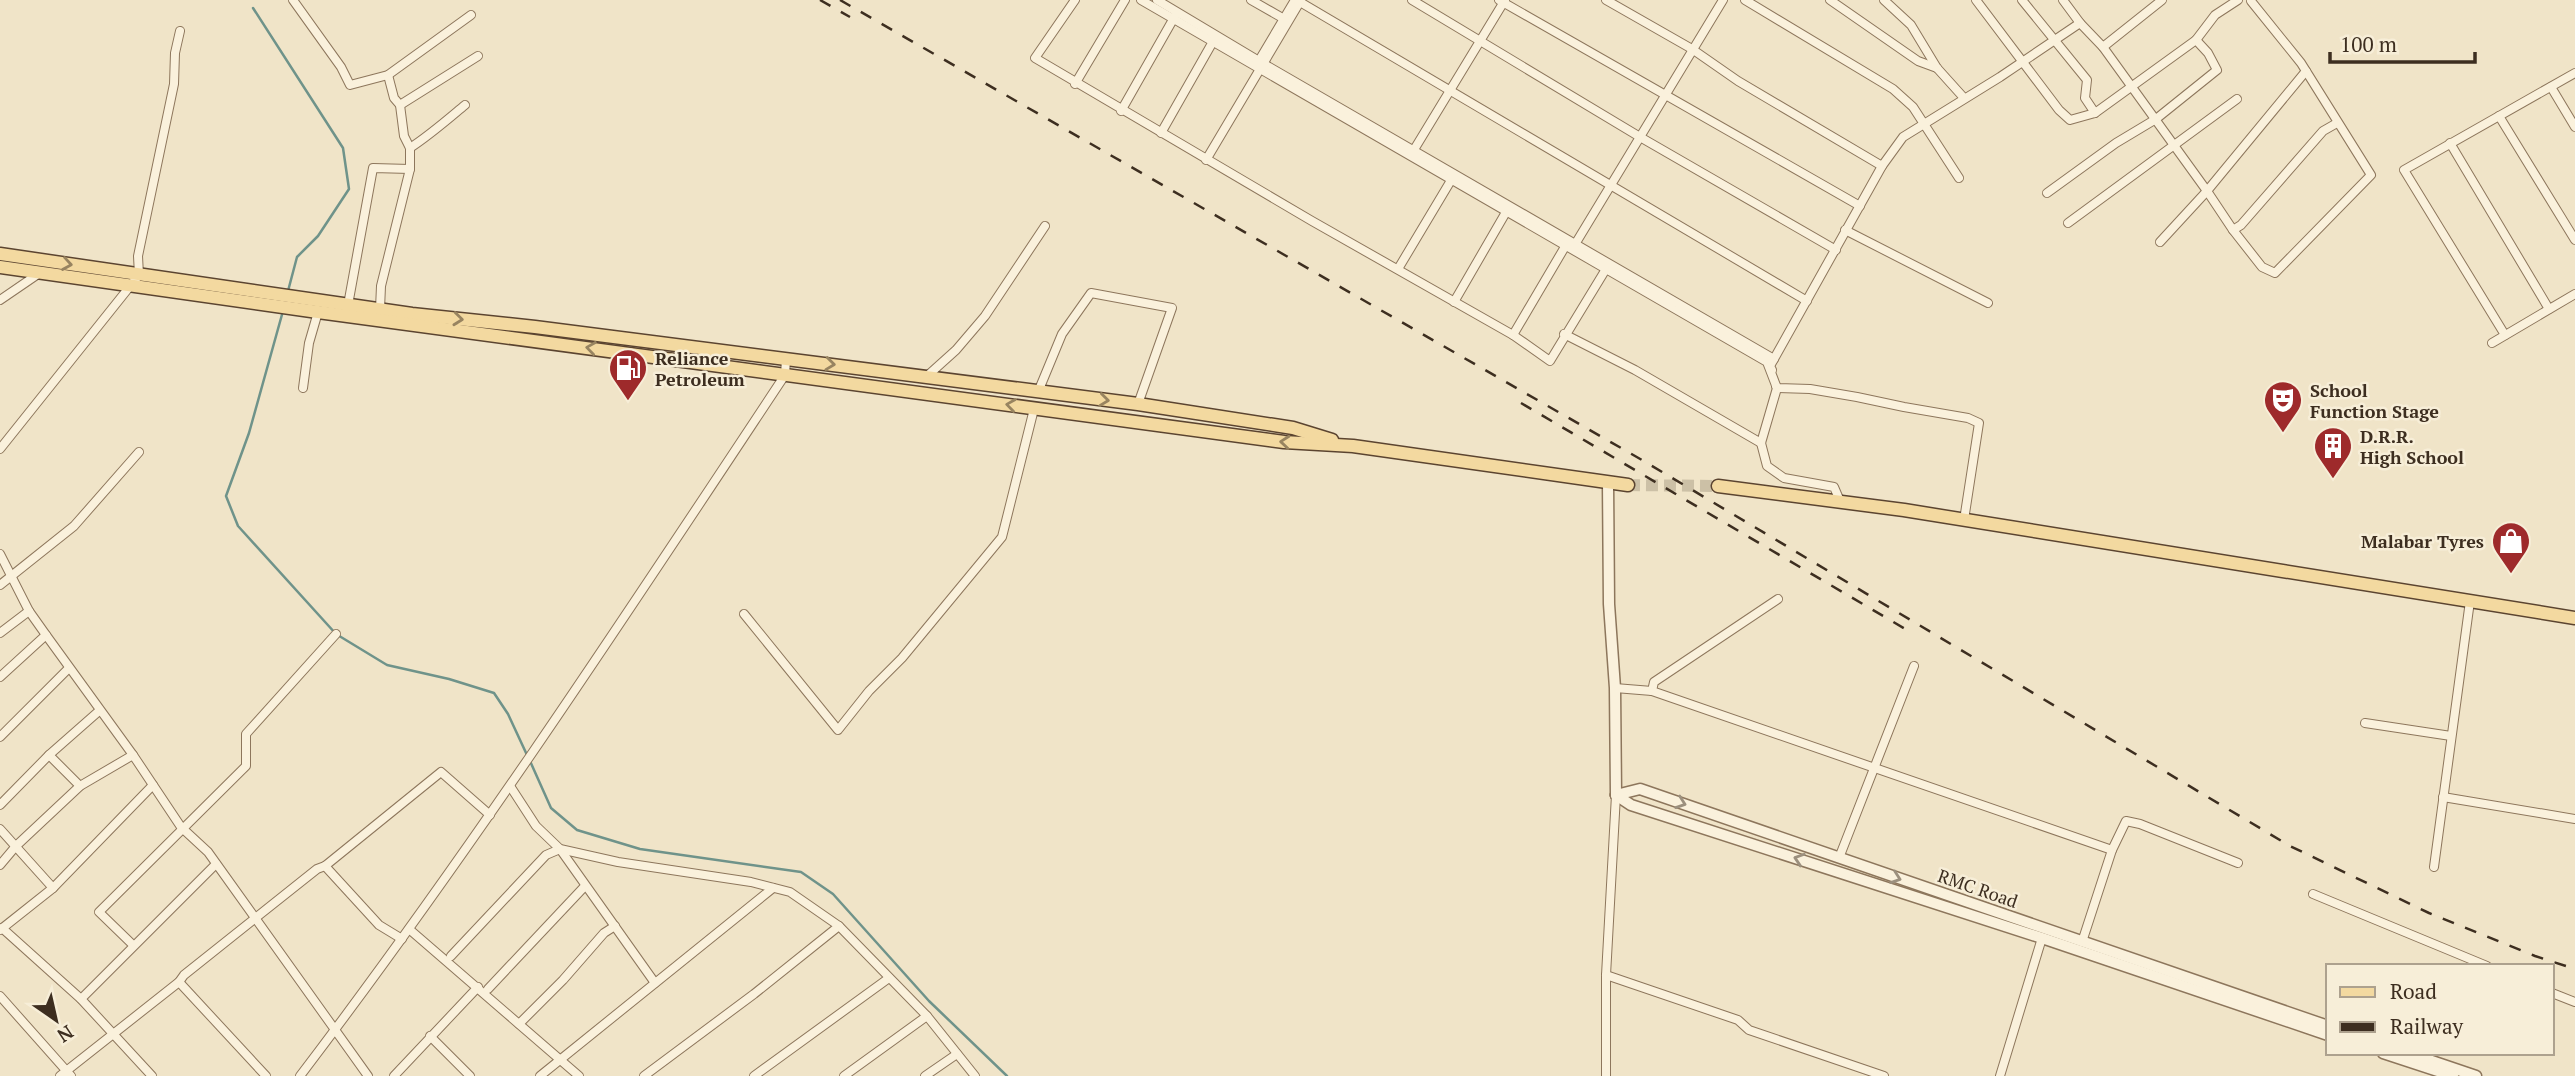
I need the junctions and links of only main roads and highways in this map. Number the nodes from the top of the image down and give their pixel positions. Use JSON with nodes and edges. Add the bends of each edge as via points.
{"nodes":[{"id":1,"x":0,"y":254,"type":"edge"},
{"id":2,"x":0,"y":267,"type":"edge"},
{"id":3,"x":136,"y":281,"type":"junction"},
{"id":4,"x":285,"y":302,"type":"junction"},
{"id":5,"x":1053,"y":394,"type":"junction"},
{"id":6,"x":1050,"y":411,"type":"junction"},
{"id":7,"x":1353,"y":446,"type":"junction"},
{"id":8,"x":1628,"y":485,"type":"tunnel mouth"},
{"id":9,"x":1718,"y":486,"type":"tunnel mouth"},
{"id":10,"x":2575,"y":618,"type":"edge"}],
"edges":[{"from":1,"to":3,"type":"main road","one_way":true},
{"from":2,"to":3,"type":"main road"},
{"from":3,"to":4,"type":"main road"},
{"from":4,"to":5,"type":"main road","one_way":true,"via":[[348,305]]},
{"from":6,"to":4,"type":"main road","one_way":true,"via":[[318,312]]},
{"from":5,"to":6,"type":"main road"},
{"from":5,"to":7,"type":"main road","one_way":true,"via":[[1293,428]]},
{"from":7,"to":6,"type":"main road","one_way":true,"via":[[1284,442]]},
{"from":7,"to":8,"type":"main road"},
{"from":9,"to":10,"type":"main road","via":[[1964,520]]}]}
